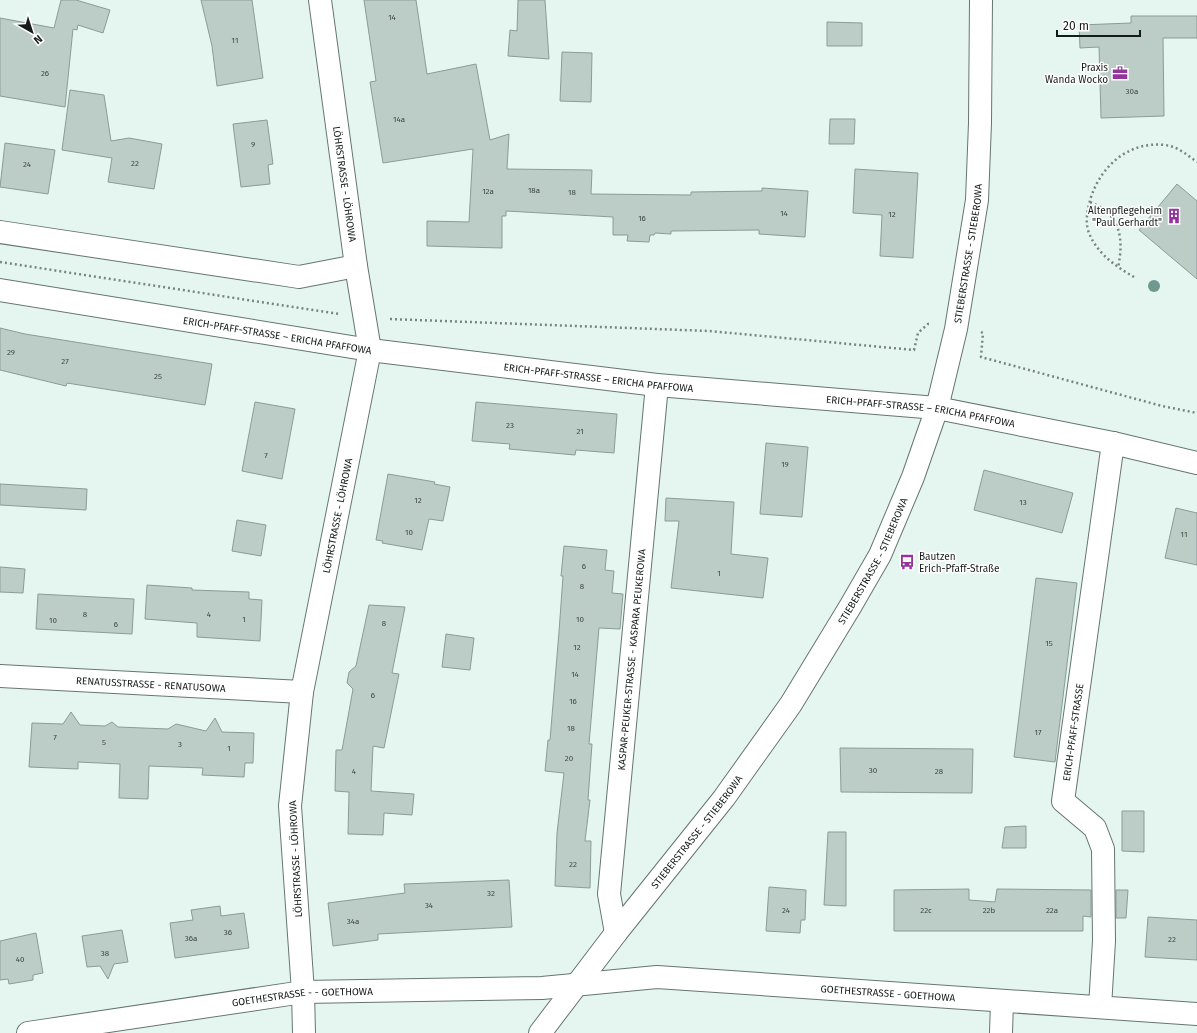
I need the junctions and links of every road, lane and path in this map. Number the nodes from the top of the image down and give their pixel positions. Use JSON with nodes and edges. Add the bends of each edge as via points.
{"nodes":[{"id":1,"x":320,"y":0,"type":"edge"},
{"id":2,"x":981,"y":0,"type":"edge"},
{"id":3,"x":1197,"y":162,"type":"edge"},
{"id":4,"x":1090,"y":202,"type":"junction"},
{"id":5,"x":0,"y":232,"type":"edge"},
{"id":6,"x":0,"y":262,"type":"edge"},
{"id":7,"x":356,"y":266,"type":"junction"},
{"id":8,"x":1118,"y":268,"type":"junction"},
{"id":9,"x":1134,"y":278,"type":"dead end"},
{"id":10,"x":0,"y":290,"type":"edge"},
{"id":11,"x":365,"y":318,"type":"junction"},
{"id":12,"x":956,"y":329,"type":"junction"},
{"id":13,"x":370,"y":350,"type":"junction"},
{"id":14,"x":657,"y":385,"type":"junction"},
{"id":15,"x":937,"y":408,"type":"junction"},
{"id":16,"x":1197,"y":413,"type":"edge"},
{"id":17,"x":1113,"y":443,"type":"junction"},
{"id":18,"x":1197,"y":463,"type":"edge"},
{"id":19,"x":0,"y":676,"type":"edge"},
{"id":20,"x":302,"y":692,"type":"junction"},
{"id":21,"x":616,"y":933,"type":"junction"},
{"id":22,"x":578,"y":984,"type":"junction"},
{"id":23,"x":303,"y":992,"type":"junction"},
{"id":24,"x":1002,"y":1002,"type":"junction"},
{"id":25,"x":1100,"y":1007,"type":"junction"},
{"id":26,"x":1197,"y":1014,"type":"edge"},
{"id":27,"x":28,"y":1033,"type":"edge"},
{"id":28,"x":304,"y":1033,"type":"edge"},
{"id":29,"x":540,"y":1033,"type":"edge"},
{"id":30,"x":1001,"y":1033,"type":"edge"}],
"edges":[{"from":1,"to":7,"type":"street","name":"LÖHRSTRASSE - LÖHROWA"},
{"from":2,"to":12,"type":"street","name":"STIEBERSTRASSE - STIEBEROWA","via":[[977,200]]},
{"from":3,"to":4,"type":"path","via":[[1178,149],[1165,145],[1146,146],[1129,152],[1112,162],[1102,172]]},
{"from":4,"to":8,"type":"path","via":[[1087,220],[1091,238],[1107,259]]},
{"from":4,"to":8,"type":"path","via":[[1114,219],[1122,237]]},
{"from":5,"to":7,"type":"street","via":[[299,277]]},
{"from":6,"to":11,"type":"path"},
{"from":7,"to":11,"type":"street","name":"LÖHRSTRASSE - LÖHROWA"},
{"from":8,"to":9,"type":"path"},
{"from":10,"to":13,"type":"street","name":"ERICH-PFAFF-STRASSE – ERICHA PFAFFOWA"},
{"from":11,"to":12,"type":"path","via":[[709,331],[914,350],[918,333],[928,324]]},
{"from":11,"to":13,"type":"street","name":"LÖHRSTRASSE - LÖHROWA"},
{"from":12,"to":15,"type":"street","name":"STIEBERSTRASSE - STIEBEROWA"},
{"from":12,"to":16,"type":"path","via":[[984,333],[981,357],[1162,406]]},
{"from":13,"to":14,"type":"street","name":"ERICH-PFAFF-STRASSE – ERICHA PFAFFOWA"},
{"from":13,"to":20,"type":"street","name":"LÖHRSTRASSE - LÖHROWA"},
{"from":14,"to":15,"type":"street","name":"ERICH-PFAFF-STRASSE – ERICHA PFAFFOWA"},
{"from":14,"to":21,"type":"street","name":"KASPAR-PEUKER-STRASSE - KASPARA PEUKEROWA","via":[[609,894]]},
{"from":15,"to":17,"type":"street","name":"ERICH-PFAFF-STRASSE – ERICHA PFAFFOWA"},
{"from":15,"to":21,"type":"street","name":"STIEBERSTRASSE - STIEBEROWA","via":[[913,478],[880,555],[792,704],[724,798]]},
{"from":17,"to":18,"type":"street","name":"ERICH-PFAFF-STRASSE – ERICHA PFAFFOWA"},
{"from":17,"to":25,"type":"street","name":"ERICH-PFAFF-STRASSE","via":[[1063,801],[1095,828],[1103,849],[1104,941]]},
{"from":19,"to":20,"type":"street","name":"RENATUSSTRASSE - RENATUSOWA"},
{"from":20,"to":23,"type":"street","name":"LÖHRSTRASSE - LÖHROWA","via":[[290,806]]},
{"from":21,"to":22,"type":"street","name":"STIEBERSTRASSE - STIEBEROWA"},
{"from":22,"to":23,"type":"street","name":"GOETHESTRASSE - - GOETHOWA","via":[[542,988]]},
{"from":22,"to":24,"type":"street","name":"GOETHESTRASSE - GOETHOWA","via":[[657,977]]},
{"from":22,"to":29,"type":"street","name":"STIEBERSTRASSE - STIEBEROWA"},
{"from":23,"to":27,"type":"street","name":"GOETHESTRASSE - - GOETHOWA"},
{"from":23,"to":28,"type":"street","name":"LÖHRSTRASSE - LÖHROWA"},
{"from":24,"to":25,"type":"street","name":"GOETHESTRASSE - GOETHOWA"},
{"from":24,"to":30,"type":"street"},
{"from":25,"to":26,"type":"street","name":"GOETHESTRASSE - GOETHOWA"}]}
